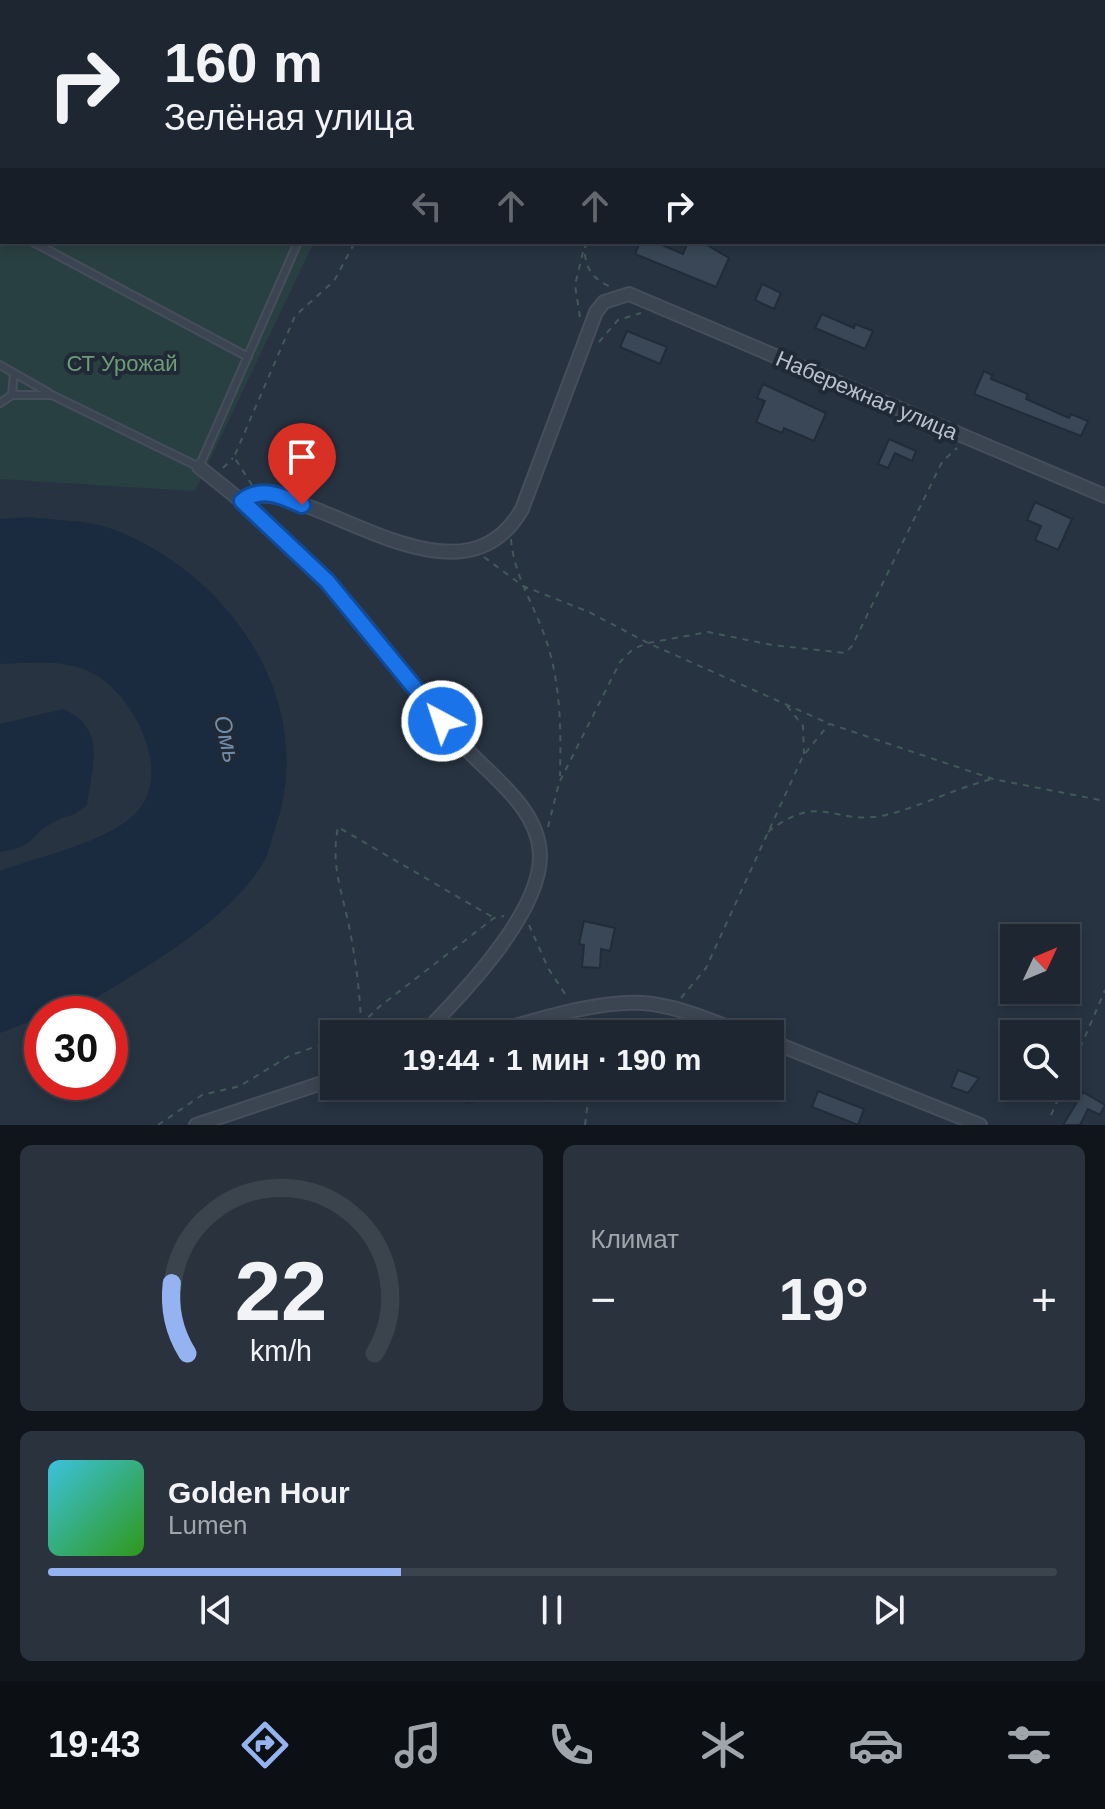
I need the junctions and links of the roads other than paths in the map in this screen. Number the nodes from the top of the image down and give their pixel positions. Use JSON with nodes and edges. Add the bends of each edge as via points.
{"nodes":[{"id":1,"x":37,"y":244,"type":"edge"},
{"id":2,"x":295,"y":244,"type":"edge"},
{"id":3,"x":248,"y":357,"type":"junction"},
{"id":4,"x":0,"y":365,"type":"edge"},
{"id":5,"x":14,"y":373,"type":"junction"},
{"id":6,"x":12,"y":395,"type":"junction"},
{"id":7,"x":52,"y":395,"type":"junction"},
{"id":8,"x":0,"y":403,"type":"edge"},
{"id":9,"x":199,"y":467,"type":"junction"},
{"id":10,"x":1105,"y":496,"type":"edge"},
{"id":11,"x":246,"y":498,"type":"junction"},
{"id":12,"x":436,"y":1020,"type":"edge"},
{"id":13,"x":545,"y":1020,"type":"edge"},
{"id":14,"x":708,"y":1020,"type":"edge"},
{"id":15,"x":784,"y":1047,"type":"edge"},
{"id":16,"x":320,"y":1084,"type":"edge"},
{"id":17,"x":196,"y":1125,"type":"edge"},
{"id":18,"x":980,"y":1125,"type":"edge"}],
"edges":[{"from":1,"to":3,"type":"lane"},
{"from":2,"to":3,"type":"lane"},
{"from":3,"to":9,"type":"lane"},
{"from":4,"to":5,"type":"lane"},
{"from":5,"to":6,"type":"lane"},
{"from":5,"to":7,"type":"lane"},
{"from":6,"to":7,"type":"lane"},
{"from":6,"to":8,"type":"lane"},
{"from":7,"to":9,"type":"lane"},
{"from":9,"to":11,"type":"street"},
{"from":10,"to":11,"type":"street","name":"Набережная улица","via":[[629,294],[604,302],[587,333],[522,509],[510,526],[472,551],[376,537],[278,495]]},
{"from":11,"to":12,"type":"street","via":[[327,581],[537,834],[540,857],[520,914]]},
{"from":13,"to":14,"type":"street","via":[[615,1004],[671,1007]]},
{"from":15,"to":18,"type":"street"},
{"from":16,"to":17,"type":"street"}]}
